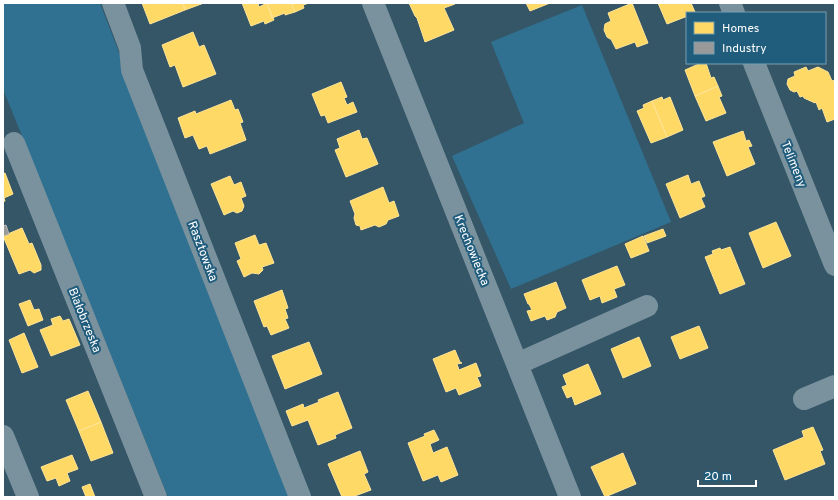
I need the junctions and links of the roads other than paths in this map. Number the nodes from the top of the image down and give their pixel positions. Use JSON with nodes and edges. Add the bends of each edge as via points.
{"nodes":[{"id":1,"x":113,"y":3,"type":"edge"},
{"id":2,"x":373,"y":3,"type":"edge"},
{"id":3,"x":754,"y":64,"type":"edge"},
{"id":4,"x":14,"y":143,"type":"dead end"},
{"id":5,"x":835,"y":265,"type":"edge"},
{"id":6,"x":647,"y":306,"type":"dead end"},
{"id":7,"x":517,"y":364,"type":"junction"},
{"id":8,"x":835,"y":386,"type":"edge"},
{"id":9,"x":804,"y":399,"type":"dead end"},
{"id":10,"x":3,"y":436,"type":"edge"},
{"id":11,"x":28,"y":497,"type":"edge"},
{"id":12,"x":156,"y":497,"type":"edge"},
{"id":13,"x":300,"y":497,"type":"edge"},
{"id":14,"x":570,"y":497,"type":"edge"}],
"edges":[{"from":1,"to":13,"type":"street","name":"Rasztowska","via":[[130,48],[132,70]]},
{"from":2,"to":7,"type":"street","name":"Krechowiecka"},
{"from":3,"to":5,"type":"street","name":"Telimeny"},
{"from":4,"to":12,"type":"street","name":"Białobrzeska"},
{"from":6,"to":7,"type":"street"},
{"from":7,"to":14,"type":"street","name":"Krechowiecka"},
{"from":8,"to":9,"type":"street"},
{"from":10,"to":11,"type":"street"}]}
